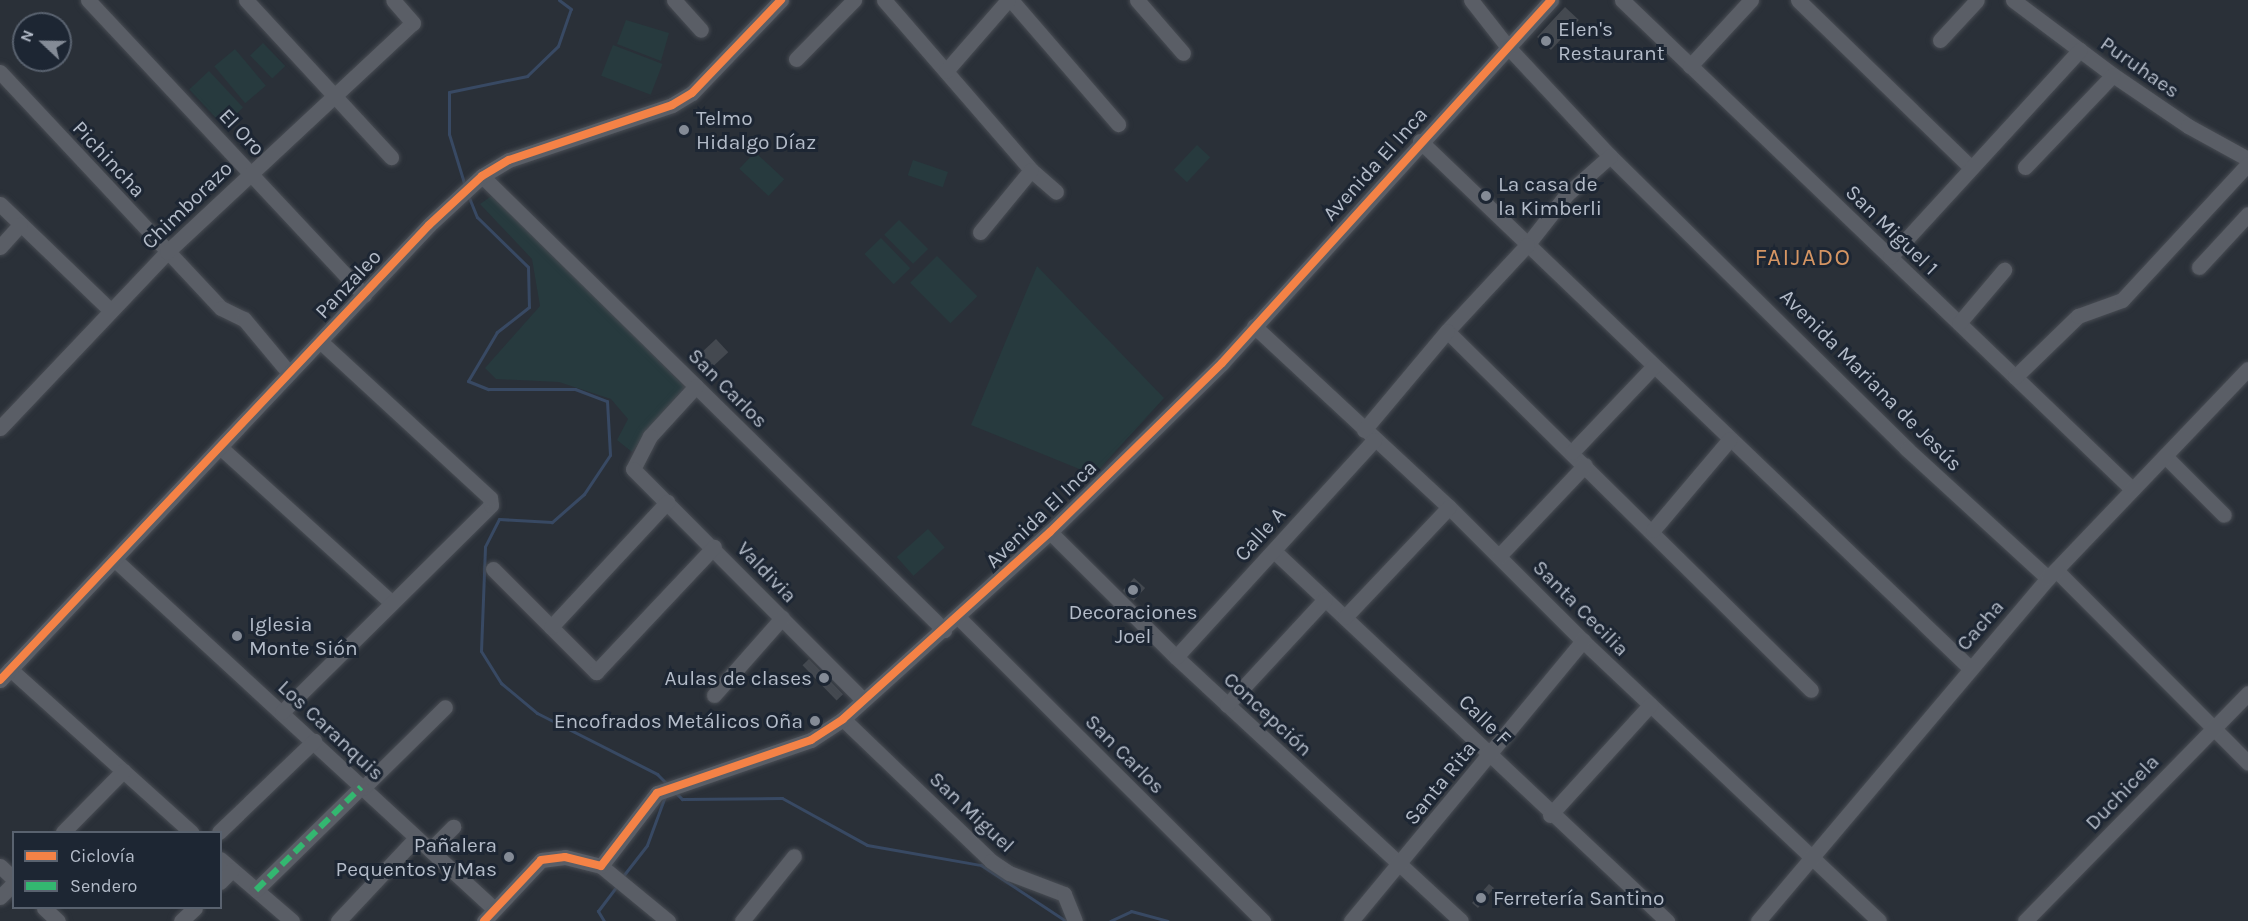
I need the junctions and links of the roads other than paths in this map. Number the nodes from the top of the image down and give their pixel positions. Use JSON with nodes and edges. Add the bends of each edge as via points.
{"nodes":[{"id":1,"x":88,"y":0,"type":"edge"},
{"id":2,"x":246,"y":0,"type":"edge"},
{"id":3,"x":393,"y":0,"type":"edge"},
{"id":4,"x":674,"y":0,"type":"edge"},
{"id":5,"x":781,"y":0,"type":"edge"},
{"id":6,"x":854,"y":0,"type":"edge"},
{"id":7,"x":884,"y":0,"type":"edge"},
{"id":8,"x":1009,"y":0,"type":"edge"},
{"id":9,"x":1137,"y":0,"type":"edge"},
{"id":10,"x":1471,"y":0,"type":"edge"},
{"id":11,"x":1551,"y":0,"type":"edge"},
{"id":12,"x":1622,"y":0,"type":"edge"},
{"id":13,"x":1750,"y":0,"type":"edge"},
{"id":14,"x":1798,"y":0,"type":"edge"},
{"id":15,"x":1977,"y":0,"type":"edge"},
{"id":16,"x":2013,"y":0,"type":"edge"},
{"id":17,"x":701,"y":30,"type":"dead end"},
{"id":18,"x":1940,"y":40,"type":"dead end"},
{"id":19,"x":1507,"y":46,"type":"junction"},
{"id":20,"x":2080,"y":50,"type":"junction"},
{"id":21,"x":1183,"y":53,"type":"dead end"},
{"id":22,"x":796,"y":59,"type":"dead end"},
{"id":23,"x":1690,"y":66,"type":"junction"},
{"id":24,"x":946,"y":71,"type":"junction"},
{"id":25,"x":0,"y":72,"type":"edge"},
{"id":26,"x":2113,"y":75,"type":"junction"},
{"id":27,"x":334,"y":94,"type":"junction"},
{"id":28,"x":1118,"y":123,"type":"dead end"},
{"id":29,"x":1420,"y":141,"type":"junction"},
{"id":30,"x":1610,"y":156,"type":"junction"},
{"id":31,"x":391,"y":157,"type":"dead end"},
{"id":32,"x":2248,"y":159,"type":"edge"},
{"id":33,"x":2248,"y":164,"type":"edge"},
{"id":34,"x":1969,"y":166,"type":"junction"},
{"id":35,"x":2025,"y":167,"type":"dead end"},
{"id":36,"x":1031,"y":170,"type":"junction"},
{"id":37,"x":251,"y":172,"type":"junction"},
{"id":38,"x":479,"y":179,"type":"junction"},
{"id":39,"x":1056,"y":192,"type":"dead end"},
{"id":40,"x":0,"y":204,"type":"edge"},
{"id":41,"x":2248,"y":214,"type":"edge"},
{"id":42,"x":20,"y":225,"type":"junction"},
{"id":43,"x":980,"y":232,"type":"dead end"},
{"id":44,"x":1527,"y":245,"type":"junction"},
{"id":45,"x":0,"y":247,"type":"edge"},
{"id":46,"x":167,"y":252,"type":"junction"},
{"id":47,"x":1890,"y":257,"type":"junction"},
{"id":48,"x":2199,"y":267,"type":"dead end"},
{"id":49,"x":2004,"y":270,"type":"dead end"},
{"id":50,"x":364,"y":295,"type":"junction"},
{"id":51,"x":111,"y":311,"type":"junction"},
{"id":52,"x":1959,"y":323,"type":"junction"},
{"id":53,"x":1254,"y":326,"type":"junction"},
{"id":54,"x":1447,"y":331,"type":"junction"},
{"id":55,"x":320,"y":341,"type":"junction"},
{"id":56,"x":1654,"y":366,"type":"junction"},
{"id":57,"x":2248,"y":369,"type":"edge"},
{"id":58,"x":290,"y":373,"type":"junction"},
{"id":59,"x":2015,"y":377,"type":"junction"},
{"id":60,"x":696,"y":386,"type":"junction"},
{"id":61,"x":0,"y":428,"type":"edge"},
{"id":62,"x":1369,"y":435,"type":"junction"},
{"id":63,"x":1730,"y":439,"type":"junction"},
{"id":64,"x":220,"y":447,"type":"junction"},
{"id":65,"x":1572,"y":452,"type":"junction"},
{"id":66,"x":2165,"y":456,"type":"junction"},
{"id":67,"x":1586,"y":465,"type":"junction"},
{"id":68,"x":2132,"y":489,"type":"junction"},
{"id":69,"x":667,"y":502,"type":"junction"},
{"id":70,"x":1449,"y":507,"type":"junction"},
{"id":71,"x":2224,"y":516,"type":"dead end"},
{"id":72,"x":1653,"y":530,"type":"junction"},
{"id":73,"x":1050,"y":532,"type":"junction"},
{"id":74,"x":714,"y":547,"type":"junction"},
{"id":75,"x":1274,"y":551,"type":"junction"},
{"id":76,"x":1499,"y":556,"type":"junction"},
{"id":77,"x":114,"y":559,"type":"junction"},
{"id":78,"x":493,"y":570,"type":"dead end"},
{"id":79,"x":2052,"y":574,"type":"junction"},
{"id":80,"x":1325,"y":599,"type":"junction"},
{"id":81,"x":390,"y":601,"type":"junction"},
{"id":82,"x":958,"y":617,"type":"junction"},
{"id":83,"x":1345,"y":617,"type":"junction"},
{"id":84,"x":782,"y":618,"type":"junction"},
{"id":85,"x":551,"y":627,"type":"junction"},
{"id":86,"x":944,"y":630,"type":"junction"},
{"id":87,"x":1583,"y":641,"type":"junction"},
{"id":88,"x":1176,"y":657,"type":"junction"},
{"id":89,"x":1970,"y":668,"type":"junction"},
{"id":90,"x":5,"y":674,"type":"edge"},
{"id":91,"x":1811,"y":690,"type":"dead end"},
{"id":92,"x":2248,"y":693,"type":"edge"},
{"id":93,"x":714,"y":695,"type":"dead end"},
{"id":94,"x":863,"y":700,"type":"junction"},
{"id":95,"x":1227,"y":705,"type":"junction"},
{"id":96,"x":1650,"y":705,"type":"junction"},
{"id":97,"x":445,"y":707,"type":"dead end"},
{"id":98,"x":282,"y":712,"type":"junction"},
{"id":99,"x":843,"y":719,"type":"junction"},
{"id":100,"x":2214,"y":728,"type":"junction"},
{"id":101,"x":314,"y":741,"type":"junction"},
{"id":102,"x":1491,"y":754,"type":"junction"},
{"id":103,"x":2248,"y":763,"type":"edge"},
{"id":104,"x":123,"y":771,"type":"junction"},
{"id":105,"x":362,"y":788,"type":"junction"},
{"id":106,"x":1550,"y":815,"type":"junction"},
{"id":107,"x":453,"y":827,"type":"dead end"},
{"id":108,"x":64,"y":831,"type":"edge"},
{"id":109,"x":190,"y":831,"type":"edge"},
{"id":110,"x":220,"y":831,"type":"edge"},
{"id":111,"x":417,"y":838,"type":"junction"},
{"id":112,"x":430,"y":850,"type":"junction"},
{"id":113,"x":1811,"y":855,"type":"junction"},
{"id":114,"x":794,"y":856,"type":"dead end"},
{"id":115,"x":222,"y":861,"type":"edge"},
{"id":116,"x":0,"y":866,"type":"edge"},
{"id":117,"x":1399,"y":867,"type":"junction"},
{"id":118,"x":232,"y":870,"type":"junction"},
{"id":119,"x":606,"y":870,"type":"junction"},
{"id":120,"x":12,"y":879,"type":"edge"},
{"id":121,"x":222,"y":880,"type":"edge"},
{"id":122,"x":12,"y":883,"type":"edge"},
{"id":123,"x":256,"y":890,"type":"junction"},
{"id":124,"x":0,"y":897,"type":"edge"},
{"id":125,"x":45,"y":909,"type":"edge"},
{"id":126,"x":194,"y":909,"type":"edge"},
{"id":127,"x":489,"y":915,"type":"edge"},
{"id":128,"x":58,"y":921,"type":"edge"},
{"id":129,"x":181,"y":921,"type":"edge"},
{"id":130,"x":292,"y":921,"type":"edge"},
{"id":131,"x":338,"y":921,"type":"edge"},
{"id":132,"x":668,"y":921,"type":"edge"},
{"id":133,"x":742,"y":921,"type":"edge"},
{"id":134,"x":1075,"y":921,"type":"edge"},
{"id":135,"x":1263,"y":921,"type":"edge"},
{"id":136,"x":1352,"y":921,"type":"edge"},
{"id":137,"x":1461,"y":921,"type":"edge"},
{"id":138,"x":1667,"y":921,"type":"edge"},
{"id":139,"x":1758,"y":921,"type":"edge"},
{"id":140,"x":1879,"y":921,"type":"edge"},
{"id":141,"x":2025,"y":921,"type":"edge"}],
"edges":[{"from":1,"to":37,"type":"street","name":"El Oro"},
{"from":2,"to":27,"type":"street"},
{"from":3,"to":27,"type":"street","name":"Chimborazo","via":[[413,23]]},
{"from":4,"to":17,"type":"street"},
{"from":5,"to":38,"type":"street","name":"Panzaleo","via":[[692,93],[672,105],[519,156]]},
{"from":6,"to":22,"type":"street"},
{"from":7,"to":24,"type":"street"},
{"from":8,"to":24,"type":"street"},
{"from":8,"to":28,"type":"street"},
{"from":9,"to":21,"type":"street"},
{"from":10,"to":19,"type":"street","name":"Avenida Mariana de Jesús"},
{"from":11,"to":19,"type":"street","name":"Avenida El Inca"},
{"from":12,"to":23,"type":"street","name":"San Miguel 1"},
{"from":13,"to":23,"type":"street"},
{"from":14,"to":34,"type":"street"},
{"from":15,"to":18,"type":"street"},
{"from":16,"to":20,"type":"street","name":"Puruhaes"},
{"from":19,"to":29,"type":"street","name":"Avenida El Inca"},
{"from":19,"to":30,"type":"street","name":"Avenida Mariana de Jesús"},
{"from":20,"to":26,"type":"street","name":"Puruhaes"},
{"from":20,"to":34,"type":"street"},
{"from":23,"to":47,"type":"street","name":"San Miguel 1"},
{"from":24,"to":36,"type":"street"},
{"from":25,"to":46,"type":"street","name":"Pichincha"},
{"from":26,"to":32,"type":"street","name":"Puruhaes","via":[[2188,126]]},
{"from":26,"to":35,"type":"street"},
{"from":27,"to":31,"type":"street"},
{"from":27,"to":37,"type":"street","name":"Chimborazo"},
{"from":29,"to":44,"type":"street"},
{"from":29,"to":53,"type":"street","name":"Avenida El Inca"},
{"from":30,"to":44,"type":"street","name":"Calle A","via":[[1567,195]]},
{"from":30,"to":79,"type":"street","name":"Avenida Mariana de Jesús","via":[[1907,449]]},
{"from":33,"to":59,"type":"street","via":[[2122,300],[2078,316]]},
{"from":34,"to":47,"type":"street"},
{"from":36,"to":39,"type":"street"},
{"from":36,"to":43,"type":"street"},
{"from":37,"to":46,"type":"street","name":"Chimborazo"},
{"from":37,"to":50,"type":"street","name":"El Oro"},
{"from":38,"to":50,"type":"street","name":"Panzaleo"},
{"from":38,"to":60,"type":"street","name":"San Carlos"},
{"from":40,"to":42,"type":"street"},
{"from":41,"to":48,"type":"street"},
{"from":42,"to":45,"type":"street"},
{"from":42,"to":51,"type":"street"},
{"from":44,"to":54,"type":"street","name":"Calle A"},
{"from":44,"to":56,"type":"street"},
{"from":46,"to":51,"type":"street","name":"Chimborazo"},
{"from":46,"to":58,"type":"street","name":"Pichincha","via":[[221,308],[244,319]]},
{"from":47,"to":52,"type":"street","name":"San Miguel 1"},
{"from":49,"to":52,"type":"street"},
{"from":50,"to":55,"type":"street","name":"Panzaleo"},
{"from":51,"to":61,"type":"street","name":"Chimborazo"},
{"from":52,"to":59,"type":"street","name":"San Miguel 1"},
{"from":53,"to":62,"type":"street","name":"Santa Cecilia"},
{"from":53,"to":73,"type":"street","name":"Avenida El Inca"},
{"from":54,"to":62,"type":"street","name":"Calle A"},
{"from":54,"to":65,"type":"street"},
{"from":55,"to":58,"type":"street","name":"Panzaleo"},
{"from":55,"to":81,"type":"street","via":[[491,501]]},
{"from":56,"to":63,"type":"street"},
{"from":56,"to":65,"type":"street"},
{"from":57,"to":66,"type":"street","name":"Cacha"},
{"from":58,"to":64,"type":"street","name":"Panzaleo"},
{"from":59,"to":68,"type":"street","name":"San Miguel 1"},
{"from":60,"to":69,"type":"street","name":"Valdivia","via":[[638,452],[633,469]]},
{"from":60,"to":86,"type":"street","name":"San Carlos"},
{"from":62,"to":70,"type":"street","name":"Santa Cecilia"},
{"from":62,"to":75,"type":"street","name":"Calle A"},
{"from":63,"to":72,"type":"street"},
{"from":63,"to":89,"type":"street"},
{"from":64,"to":77,"type":"street","name":"Panzaleo"},
{"from":64,"to":81,"type":"street"},
{"from":65,"to":67,"type":"street"},
{"from":66,"to":68,"type":"street","name":"Cacha"},
{"from":66,"to":71,"type":"street"},
{"from":67,"to":72,"type":"street"},
{"from":67,"to":76,"type":"street"},
{"from":68,"to":79,"type":"street","name":"Cacha"},
{"from":69,"to":74,"type":"street","name":"Valdivia"},
{"from":69,"to":85,"type":"street"},
{"from":70,"to":76,"type":"street","name":"Santa Cecilia"},
{"from":70,"to":83,"type":"street"},
{"from":72,"to":91,"type":"street"},
{"from":73,"to":82,"type":"street","name":"Avenida El Inca"},
{"from":73,"to":88,"type":"street","name":"Concepción"},
{"from":74,"to":84,"type":"street","name":"Valdivia"},
{"from":74,"to":85,"type":"street","via":[[596,672]]},
{"from":75,"to":80,"type":"street","name":"Calle F"},
{"from":75,"to":88,"type":"street","name":"Calle A"},
{"from":76,"to":87,"type":"street","name":"Santa Cecilia"},
{"from":77,"to":90,"type":"street","name":"Panzaleo"},
{"from":77,"to":98,"type":"street","name":"Los Caranquis"},
{"from":78,"to":85,"type":"street"},
{"from":79,"to":89,"type":"street","name":"Cacha"},
{"from":79,"to":100,"type":"street","name":"Avenida Mariana de Jesús"},
{"from":80,"to":83,"type":"street","name":"Calle F"},
{"from":80,"to":95,"type":"street"},
{"from":81,"to":98,"type":"street"},
{"from":82,"to":86,"type":"street","name":"Avenida El Inca"},
{"from":82,"to":135,"type":"street","name":"San Carlos"},
{"from":83,"to":102,"type":"street","name":"Calle F"},
{"from":84,"to":93,"type":"street"},
{"from":84,"to":94,"type":"street","name":"Valdivia"},
{"from":86,"to":94,"type":"street","name":"Avenida El Inca"},
{"from":87,"to":96,"type":"street","name":"Santa Cecilia"},
{"from":87,"to":102,"type":"street","name":"Santa Rita"},
{"from":88,"to":95,"type":"street","name":"Concepción"},
{"from":89,"to":113,"type":"street","name":"Cacha"},
{"from":90,"to":104,"type":"street"},
{"from":92,"to":100,"type":"street","name":"Duchicela"},
{"from":94,"to":99,"type":"street","name":"Avenida El Inca"},
{"from":95,"to":117,"type":"street","name":"Concepción"},
{"from":96,"to":106,"type":"street"},
{"from":96,"to":113,"type":"street","name":"Santa Cecilia"},
{"from":97,"to":105,"type":"street"},
{"from":98,"to":101,"type":"street","name":"Los Caranquis"},
{"from":99,"to":119,"type":"street","name":"Avenida El Inca","via":[[811,740],[657,793]]},
{"from":99,"to":134,"type":"street","name":"San Miguel","via":[[991,861],[1009,873],[1065,894]]},
{"from":100,"to":103,"type":"street","name":"Avenida Mariana de Jesús"},
{"from":100,"to":141,"type":"street","name":"Duchicela"},
{"from":101,"to":105,"type":"street","name":"Los Caranquis"},
{"from":101,"to":110,"type":"street"},
{"from":102,"to":106,"type":"street","name":"Calle F"},
{"from":102,"to":117,"type":"street","name":"Santa Rita"},
{"from":104,"to":108,"type":"street"},
{"from":104,"to":109,"type":"street"},
{"from":105,"to":111,"type":"street","name":"Los Caranquis"},
{"from":105,"to":123,"type":"street"},
{"from":106,"to":138,"type":"street","name":"Calle F"},
{"from":107,"to":112,"type":"street"},
{"from":111,"to":112,"type":"street","name":"Los Caranquis"},
{"from":111,"to":131,"type":"street"},
{"from":112,"to":127,"type":"street","name":"Los Caranquis"},
{"from":113,"to":139,"type":"street","name":"Cacha"},
{"from":113,"to":140,"type":"street","name":"Santa Cecilia"},
{"from":114,"to":133,"type":"street"},
{"from":115,"to":118,"type":"street"},
{"from":116,"to":120,"type":"street"},
{"from":117,"to":136,"type":"street","name":"Santa Rita"},
{"from":117,"to":137,"type":"street","name":"Concepción"},
{"from":118,"to":121,"type":"street"},
{"from":118,"to":123,"type":"street"},
{"from":119,"to":127,"type":"street","via":[[565,857],[541,860]]},
{"from":119,"to":132,"type":"street"},
{"from":122,"to":124,"type":"street"},
{"from":123,"to":130,"type":"street"},
{"from":125,"to":128,"type":"street"},
{"from":126,"to":129,"type":"street"}]}
